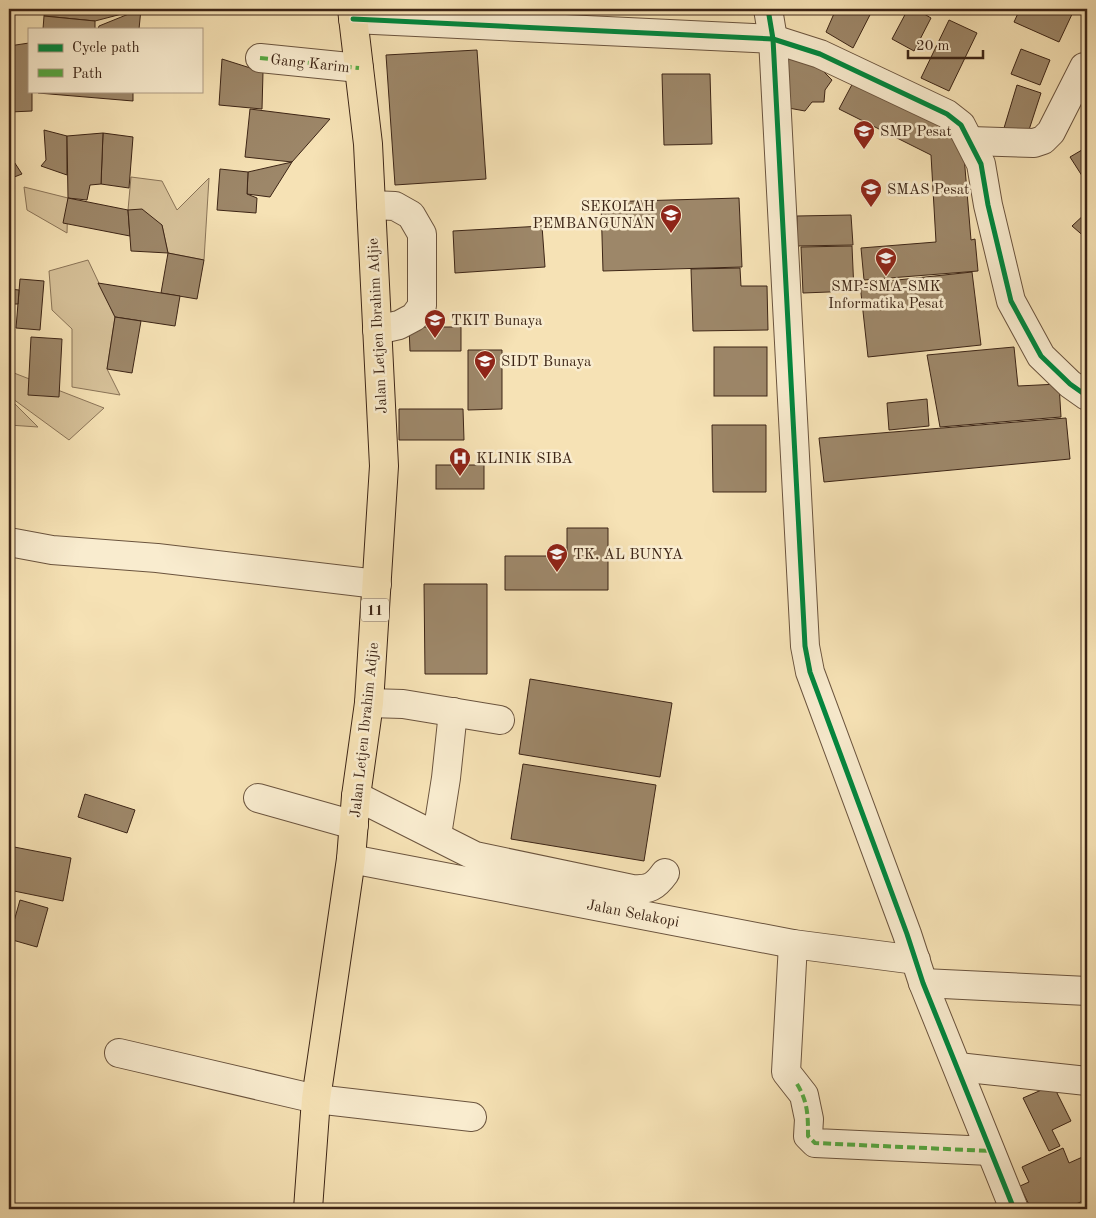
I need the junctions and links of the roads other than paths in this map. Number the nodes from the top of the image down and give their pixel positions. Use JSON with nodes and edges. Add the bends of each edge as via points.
{"nodes":[{"id":1,"x":353,"y":14,"type":"edge"},
{"id":2,"x":772,"y":20,"type":"edge"},
{"id":3,"x":260,"y":58,"type":"dead end"},
{"id":4,"x":359,"y":68,"type":"junction"},
{"id":5,"x":1084,"y":68,"type":"dead end"},
{"id":6,"x":970,"y":140,"type":"junction"},
{"id":7,"x":371,"y":205,"type":"junction"},
{"id":8,"x":377,"y":330,"type":"junction"},
{"id":9,"x":1087,"y":396,"type":"edge"},
{"id":10,"x":9,"y":542,"type":"edge"},
{"id":11,"x":377,"y":584,"type":"junction"},
{"id":12,"x":369,"y":703,"type":"junction"},
{"id":13,"x":453,"y":712,"type":"junction"},
{"id":14,"x":500,"y":720,"type":"dead end"},
{"id":15,"x":356,"y":796,"type":"junction"},
{"id":16,"x":258,"y":798,"type":"dead end"},
{"id":17,"x":354,"y":825,"type":"junction"},
{"id":18,"x":437,"y":835,"type":"junction"},
{"id":19,"x":351,"y":859,"type":"junction"},
{"id":20,"x":665,"y":873,"type":"dead end"},
{"id":21,"x":793,"y":944,"type":"junction"},
{"id":22,"x":920,"y":971,"type":"junction"},
{"id":23,"x":1087,"y":991,"type":"edge"},
{"id":24,"x":120,"y":1053,"type":"dead end"},
{"id":25,"x":958,"y":1067,"type":"junction"},
{"id":26,"x":1087,"y":1081,"type":"edge"},
{"id":27,"x":316,"y":1099,"type":"junction"},
{"id":28,"x":472,"y":1117,"type":"dead end"},
{"id":29,"x":990,"y":1151,"type":"junction"},
{"id":30,"x":308,"y":1209,"type":"edge"},
{"id":31,"x":1014,"y":1209,"type":"edge"}],
"edges":[{"from":1,"to":2,"type":"street"},
{"from":1,"to":4,"type":"main road","name":"Jalan Letjen Ibrahim Adjie","number":"11"},
{"from":2,"to":6,"type":"street","via":[[820,54],[946,114],[961,125]]},
{"from":2,"to":22,"type":"street","via":[[805,646],[810,672]]},
{"from":3,"to":4,"type":"street","name":"Gang Karim"},
{"from":4,"to":7,"type":"main road","name":"Jalan Letjen Ibrahim Adjie","number":"11"},
{"from":5,"to":6,"type":"street","via":[[1051,132],[1043,140],[1034,143]]},
{"from":6,"to":9,"type":"street","via":[[981,164],[1011,302],[1041,356]]},
{"from":7,"to":8,"type":"main road","name":"Jalan Letjen Ibrahim Adjie","number":"11"},
{"from":7,"to":8,"type":"street","via":[[395,206],[411,215],[422,234],[422,306],[414,317],[399,325]]},
{"from":8,"to":11,"type":"main road","name":"Jalan Letjen Ibrahim Adjie","number":"11","via":[[384,466]]},
{"from":10,"to":11,"type":"street","via":[[52,550],[157,558]]},
{"from":11,"to":12,"type":"main road","name":"Jalan Letjen Ibrahim Adjie","number":"11"},
{"from":12,"to":13,"type":"street","via":[[403,704]]},
{"from":12,"to":15,"type":"main road","name":"Jalan Letjen Ibrahim Adjie","number":"11"},
{"from":13,"to":14,"type":"street"},
{"from":13,"to":18,"type":"street"},
{"from":15,"to":17,"type":"main road","name":"Jalan Letjen Ibrahim Adjie","number":"11"},
{"from":15,"to":18,"type":"street"},
{"from":16,"to":17,"type":"street"},
{"from":17,"to":19,"type":"main road","name":"Jalan Letjen Ibrahim Adjie","number":"11"},
{"from":18,"to":20,"type":"street","via":[[475,856],[632,889],[645,890],[657,884]]},
{"from":19,"to":21,"type":"street","name":"Jalan Selakopi"},
{"from":19,"to":27,"type":"main road","name":"Jalan Letjen Ibrahim Adjie","number":"11"},
{"from":21,"to":22,"type":"street","name":"Jalan Selakopi"},
{"from":21,"to":29,"type":"street","via":[[786,1072],[804,1095],[810,1140],[815,1143]]},
{"from":22,"to":23,"type":"street","name":"Jalan Selakopi"},
{"from":22,"to":25,"type":"street"},
{"from":24,"to":27,"type":"street"},
{"from":25,"to":26,"type":"street"},
{"from":25,"to":29,"type":"street"},
{"from":27,"to":28,"type":"street"},
{"from":27,"to":30,"type":"main road","name":"Jalan Letjen Ibrahim Adjie","number":"11"},
{"from":29,"to":31,"type":"street"}]}
